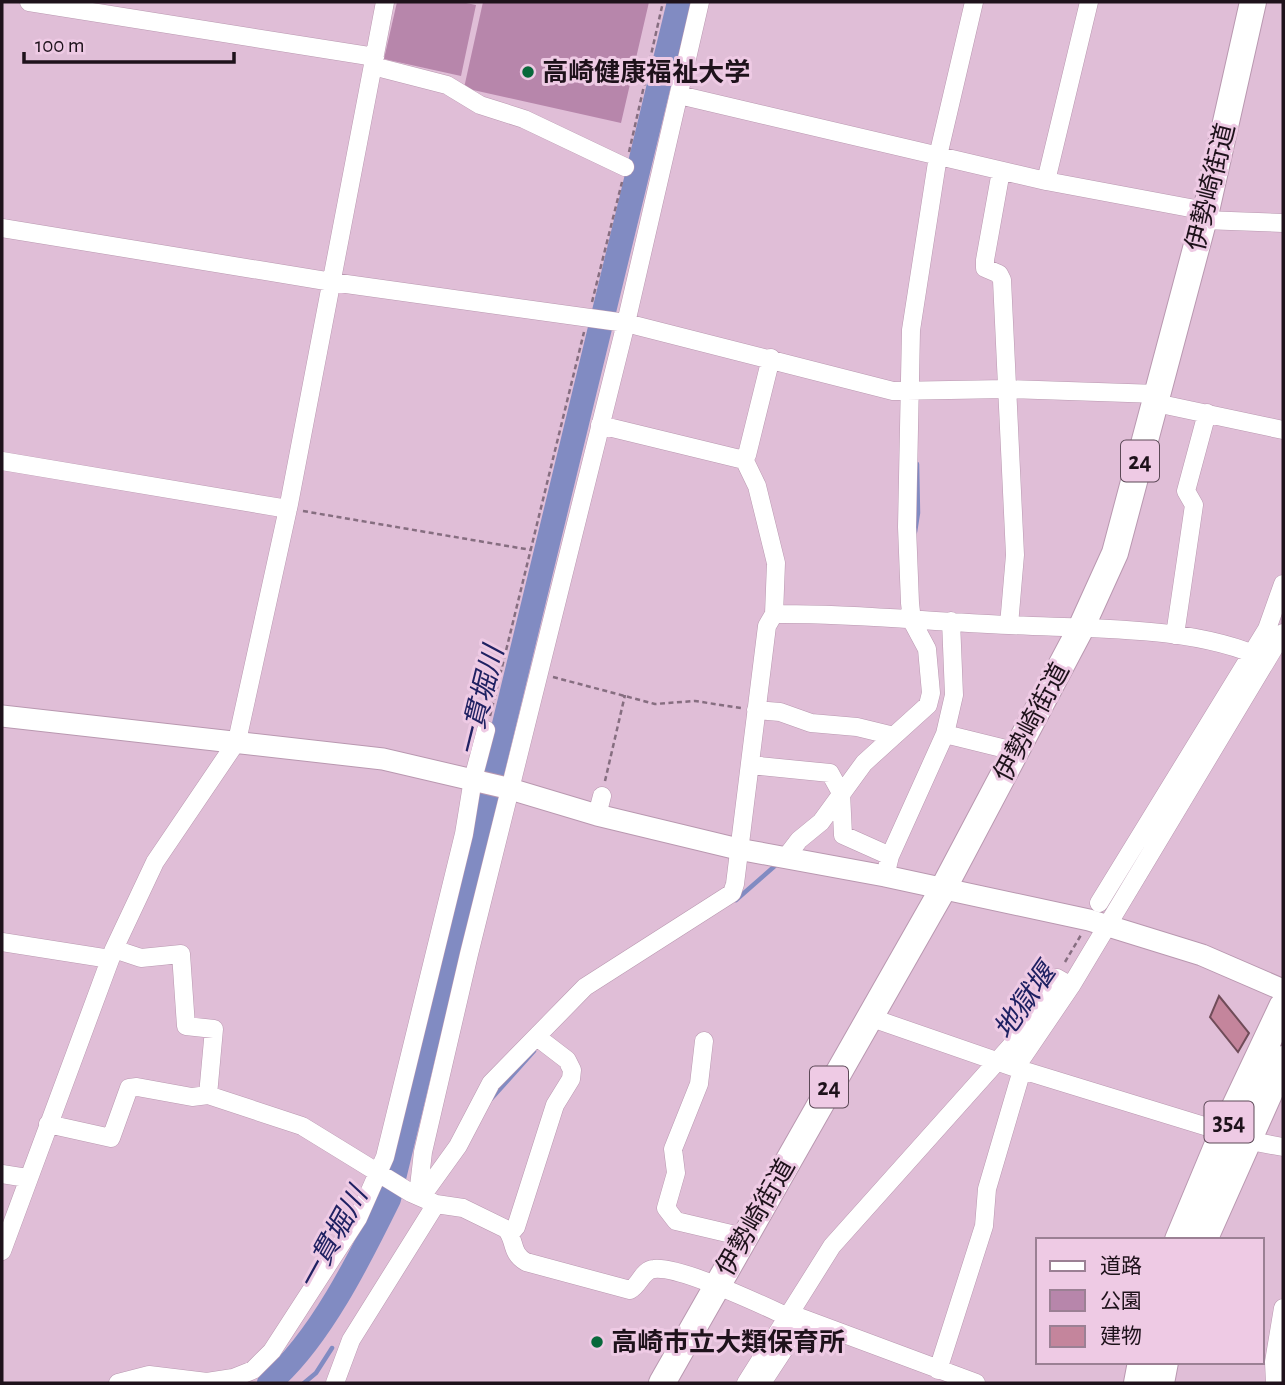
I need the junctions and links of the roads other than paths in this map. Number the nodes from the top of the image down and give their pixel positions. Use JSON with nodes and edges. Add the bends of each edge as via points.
{"nodes":[{"id":1,"x":29,"y":2,"type":"edge"},
{"id":2,"x":385,"y":2,"type":"edge"},
{"id":3,"x":700,"y":2,"type":"edge"},
{"id":4,"x":974,"y":2,"type":"edge"},
{"id":5,"x":1089,"y":2,"type":"edge"},
{"id":6,"x":1253,"y":2,"type":"edge"},
{"id":7,"x":374,"y":61,"type":"junction"},
{"id":8,"x":680,"y":95,"type":"junction"},
{"id":9,"x":938,"y":156,"type":"junction"},
{"id":10,"x":625,"y":167,"type":"road end"},
{"id":11,"x":1001,"y":171,"type":"junction"},
{"id":12,"x":1046,"y":181,"type":"junction"},
{"id":13,"x":1205,"y":215,"type":"junction"},
{"id":14,"x":1283,"y":223,"type":"edge"},
{"id":15,"x":2,"y":229,"type":"edge"},
{"id":16,"x":332,"y":282,"type":"junction"},
{"id":17,"x":623,"y":323,"type":"junction"},
{"id":18,"x":771,"y":358,"type":"junction"},
{"id":19,"x":908,"y":389,"type":"junction"},
{"id":20,"x":1006,"y":389,"type":"junction"},
{"id":21,"x":1157,"y":398,"type":"junction"},
{"id":22,"x":1207,"y":413,"type":"junction"},
{"id":23,"x":600,"y":425,"type":"junction"},
{"id":24,"x":1283,"y":430,"type":"edge"},
{"id":25,"x":743,"y":457,"type":"junction"},
{"id":26,"x":2,"y":461,"type":"edge"},
{"id":27,"x":288,"y":509,"type":"junction"},
{"id":28,"x":1283,"y":584,"type":"edge"},
{"id":29,"x":775,"y":614,"type":"junction"},
{"id":30,"x":912,"y":619,"type":"junction"},
{"id":31,"x":951,"y":621,"type":"junction"},
{"id":32,"x":1009,"y":625,"type":"junction"},
{"id":33,"x":1081,"y":628,"type":"junction"},
{"id":34,"x":1283,"y":633,"type":"edge"},
{"id":35,"x":1175,"y":635,"type":"junction"},
{"id":36,"x":1259,"y":656,"type":"junction"},
{"id":37,"x":756,"y":710,"type":"junction"},
{"id":38,"x":2,"y":716,"type":"edge"},
{"id":39,"x":486,"y":730,"type":"road end"},
{"id":40,"x":945,"y":734,"type":"junction"},
{"id":41,"x":894,"y":736,"type":"junction"},
{"id":42,"x":237,"y":741,"type":"junction"},
{"id":43,"x":1014,"y":751,"type":"junction"},
{"id":44,"x":750,"y":765,"type":"junction"},
{"id":45,"x":475,"y":780,"type":"junction"},
{"id":46,"x":509,"y":788,"type":"junction"},
{"id":47,"x":842,"y":793,"type":"junction"},
{"id":48,"x":738,"y":849,"type":"junction"},
{"id":49,"x":786,"y":857,"type":"junction"},
{"id":50,"x":888,"y":866,"type":"junction"},
{"id":51,"x":943,"y":889,"type":"junction"},
{"id":52,"x":1099,"y":916,"type":"junction"},
{"id":53,"x":2,"y":942,"type":"edge"},
{"id":54,"x":112,"y":954,"type":"junction"},
{"id":55,"x":1064,"y":982,"type":"junction"},
{"id":56,"x":1283,"y":989,"type":"edge"},
{"id":57,"x":1283,"y":1007,"type":"edge"},
{"id":58,"x":869,"y":1017,"type":"junction"},
{"id":59,"x":537,"y":1037,"type":"junction"},
{"id":60,"x":704,"y":1041,"type":"dead end"},
{"id":61,"x":1283,"y":1060,"type":"edge"},
{"id":62,"x":998,"y":1061,"type":"junction"},
{"id":63,"x":1019,"y":1068,"type":"junction"},
{"id":64,"x":208,"y":1094,"type":"junction"},
{"id":65,"x":48,"y":1124,"type":"junction"},
{"id":66,"x":1235,"y":1136,"type":"junction"},
{"id":67,"x":1283,"y":1147,"type":"edge"},
{"id":68,"x":2,"y":1174,"type":"edge"},
{"id":69,"x":381,"y":1174,"type":"junction"},
{"id":70,"x":27,"y":1178,"type":"junction"},
{"id":71,"x":422,"y":1197,"type":"junction"},
{"id":72,"x":510,"y":1234,"type":"junction"},
{"id":73,"x":744,"y":1237,"type":"junction"},
{"id":74,"x":1180,"y":1238,"type":"edge"},
{"id":75,"x":1204,"y":1238,"type":"edge"},
{"id":76,"x":2,"y":1251,"type":"edge"},
{"id":77,"x":716,"y":1285,"type":"junction"},
{"id":78,"x":1283,"y":1308,"type":"edge"},
{"id":79,"x":793,"y":1316,"type":"junction"},
{"id":80,"x":1142,"y":1364,"type":"edge"},
{"id":81,"x":1164,"y":1364,"type":"edge"},
{"id":82,"x":932,"y":1373,"type":"edge"},
{"id":83,"x":118,"y":1383,"type":"edge"},
{"id":84,"x":335,"y":1383,"type":"edge"},
{"id":85,"x":662,"y":1383,"type":"edge"},
{"id":86,"x":746,"y":1383,"type":"edge"},
{"id":87,"x":761,"y":1383,"type":"edge"},
{"id":88,"x":976,"y":1383,"type":"edge"},
{"id":89,"x":1138,"y":1383,"type":"edge"},
{"id":90,"x":1160,"y":1383,"type":"edge"},
{"id":91,"x":1275,"y":1383,"type":"edge"}],
"edges":[{"from":1,"to":7,"type":"street"},
{"from":2,"to":7,"type":"street"},
{"from":3,"to":8,"type":"street"},
{"from":4,"to":9,"type":"street"},
{"from":5,"to":12,"type":"street"},
{"from":6,"to":13,"type":"main road","name":"伊勢崎街道","number":"24"},
{"from":7,"to":10,"type":"street","via":[[447,85],[480,105],[524,119]]},
{"from":7,"to":16,"type":"street"},
{"from":8,"to":9,"type":"street"},
{"from":8,"to":17,"type":"street"},
{"from":9,"to":11,"type":"street"},
{"from":9,"to":19,"type":"street","via":[[913,309]]},
{"from":11,"to":12,"type":"street"},
{"from":11,"to":20,"type":"street","via":[[985,268],[1002,280]]},
{"from":12,"to":13,"type":"street"},
{"from":13,"to":14,"type":"street"},
{"from":13,"to":21,"type":"main road","name":"伊勢崎街道","number":"24"},
{"from":15,"to":16,"type":"street"},
{"from":16,"to":17,"type":"street"},
{"from":16,"to":27,"type":"street"},
{"from":17,"to":18,"type":"street"},
{"from":17,"to":23,"type":"street"},
{"from":18,"to":19,"type":"street","via":[[893,391]]},
{"from":18,"to":25,"type":"street"},
{"from":19,"to":20,"type":"street"},
{"from":19,"to":30,"type":"street"},
{"from":20,"to":21,"type":"street"},
{"from":20,"to":32,"type":"street","via":[[1015,555]]},
{"from":21,"to":22,"type":"street"},
{"from":21,"to":33,"type":"main road","name":"伊勢崎街道","number":"24","via":[[1115,553]]},
{"from":22,"to":24,"type":"street"},
{"from":22,"to":35,"type":"street","via":[[1186,491],[1194,505]]},
{"from":23,"to":25,"type":"street"},
{"from":23,"to":46,"type":"street"},
{"from":25,"to":29,"type":"street","via":[[757,486],[776,563]]},
{"from":26,"to":27,"type":"street"},
{"from":27,"to":42,"type":"street"},
{"from":28,"to":36,"type":"street"},
{"from":29,"to":30,"type":"street"},
{"from":29,"to":37,"type":"street","via":[[767,626]]},
{"from":30,"to":31,"type":"street"},
{"from":30,"to":41,"type":"street","via":[[927,649],[931,693],[921,714]]},
{"from":31,"to":32,"type":"street"},
{"from":31,"to":40,"type":"street","via":[[954,695]]},
{"from":32,"to":33,"type":"street"},
{"from":33,"to":35,"type":"street"},
{"from":33,"to":43,"type":"main road","name":"伊勢崎街道","number":"24"},
{"from":34,"to":36,"type":"street"},
{"from":35,"to":36,"type":"street"},
{"from":36,"to":52,"type":"street"},
{"from":36,"to":52,"type":"street"},
{"from":37,"to":41,"type":"street"},
{"from":37,"to":44,"type":"street"},
{"from":38,"to":42,"type":"street"},
{"from":39,"to":45,"type":"street"},
{"from":40,"to":43,"type":"street"},
{"from":40,"to":50,"type":"street"},
{"from":41,"to":47,"type":"street","via":[[864,763]]},
{"from":42,"to":45,"type":"street","via":[[383,759]]},
{"from":42,"to":54,"type":"street","via":[[155,862]]},
{"from":43,"to":51,"type":"main road","name":"伊勢崎街道","number":"24"},
{"from":44,"to":47,"type":"street","via":[[830,773]]},
{"from":44,"to":48,"type":"street"},
{"from":45,"to":46,"type":"street"},
{"from":45,"to":69,"type":"street"},
{"from":46,"to":48,"type":"street","via":[[599,805]]},
{"from":46,"to":71,"type":"street","via":[[426,1138]]},
{"from":47,"to":49,"type":"street"},
{"from":47,"to":50,"type":"street","via":[[843,835]]},
{"from":48,"to":49,"type":"street"},
{"from":48,"to":59,"type":"street","via":[[732,893],[585,987]]},
{"from":49,"to":50,"type":"street"},
{"from":50,"to":51,"type":"street"},
{"from":51,"to":52,"type":"street"},
{"from":51,"to":58,"type":"main road","name":"伊勢崎街道","number":"24"},
{"from":52,"to":55,"type":"street"},
{"from":52,"to":56,"type":"street"},
{"from":53,"to":54,"type":"street"},
{"from":54,"to":64,"type":"street","via":[[141,958],[181,954],[186,1026],[214,1029]]},
{"from":54,"to":65,"type":"street"},
{"from":55,"to":62,"type":"street"},
{"from":55,"to":63,"type":"street"},
{"from":57,"to":66,"type":"highway","number":"354"},
{"from":58,"to":62,"type":"street"},
{"from":58,"to":73,"type":"main road","name":"伊勢崎街道","number":"24"},
{"from":59,"to":71,"type":"street","via":[[491,1083],[458,1146]]},
{"from":59,"to":72,"type":"street","via":[[567,1060],[571,1079],[555,1105]]},
{"from":60,"to":73,"type":"street","via":[[699,1084],[673,1149],[676,1173],[666,1208],[676,1221]]},
{"from":61,"to":66,"type":"highway","number":"354"},
{"from":62,"to":63,"type":"street"},
{"from":62,"to":79,"type":"street","via":[[832,1246]]},
{"from":63,"to":66,"type":"street"},
{"from":63,"to":82,"type":"street","via":[[987,1189],[984,1226]]},
{"from":64,"to":65,"type":"street","via":[[192,1097],[129,1088],[111,1138]]},
{"from":64,"to":69,"type":"street","via":[[302,1126]]},
{"from":65,"to":70,"type":"street"},
{"from":66,"to":67,"type":"street"},
{"from":66,"to":74,"type":"highway","number":"354"},
{"from":66,"to":75,"type":"highway","number":"354"},
{"from":68,"to":70,"type":"street"},
{"from":69,"to":71,"type":"street"},
{"from":69,"to":83,"type":"street","via":[[272,1351],[253,1370],[207,1382],[149,1375]]},
{"from":70,"to":76,"type":"street"},
{"from":71,"to":72,"type":"street","via":[[463,1208]]},
{"from":71,"to":84,"type":"street","via":[[351,1340]]},
{"from":72,"to":77,"type":"street","via":[[514,1252],[526,1262],[607,1285],[630,1290],[653,1269]]},
{"from":73,"to":77,"type":"main road","name":"伊勢崎街道","number":"24"},
{"from":77,"to":79,"type":"street"},
{"from":77,"to":85,"type":"main road","name":"伊勢崎街道","number":"24"},
{"from":78,"to":91,"type":"street"},
{"from":79,"to":82,"type":"street"},
{"from":79,"to":86,"type":"street"},
{"from":79,"to":87,"type":"street"},
{"from":80,"to":89,"type":"highway"},
{"from":81,"to":90,"type":"highway"},
{"from":82,"to":88,"type":"street"}]}
